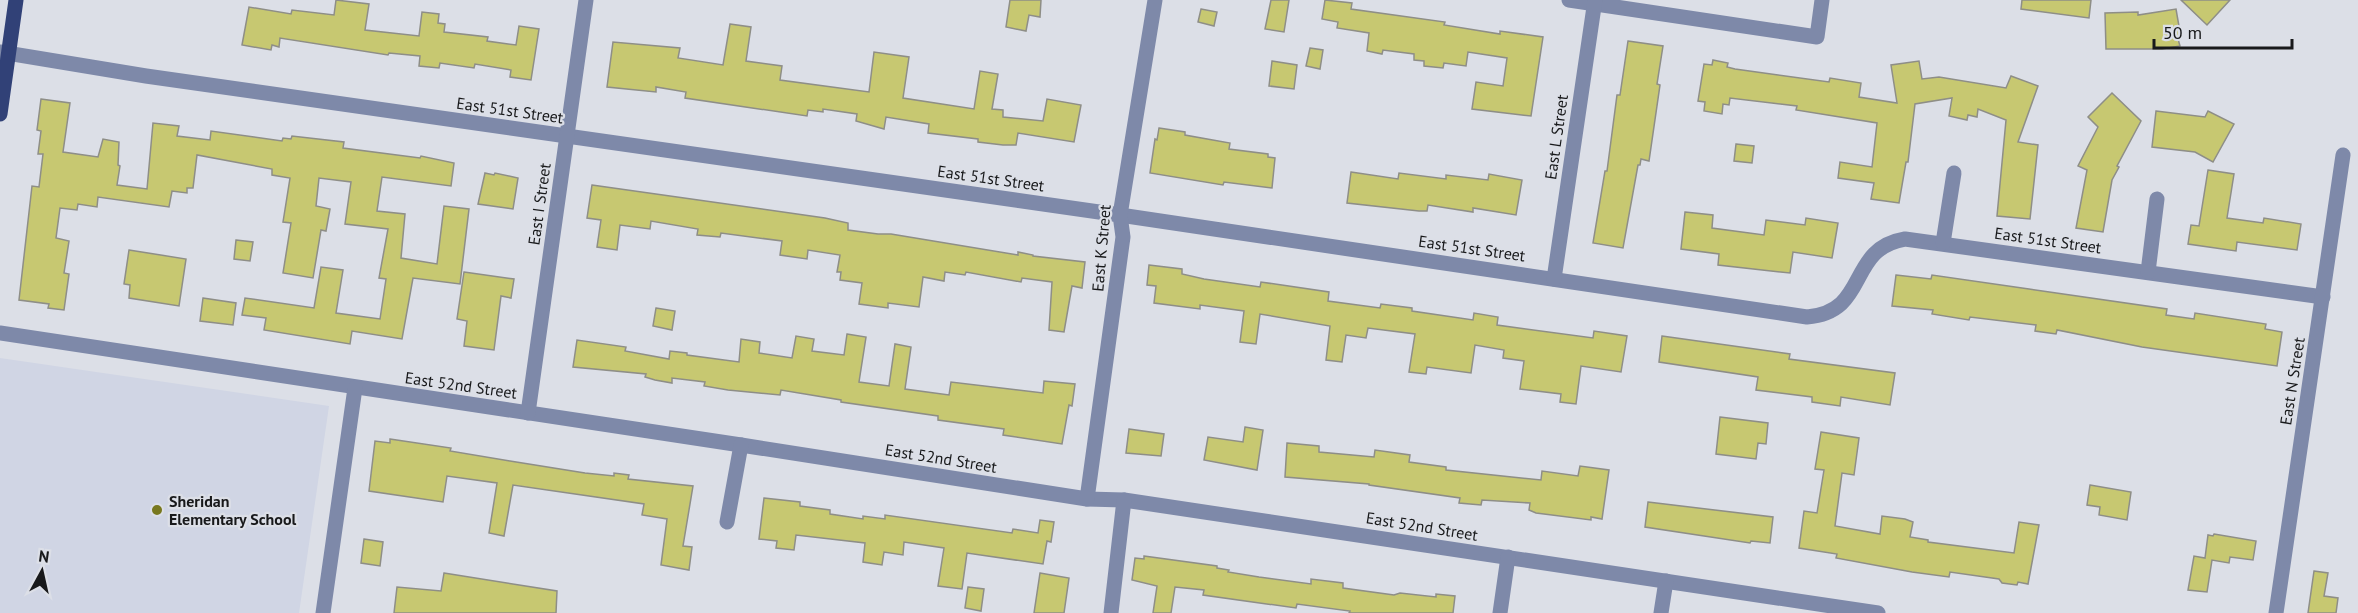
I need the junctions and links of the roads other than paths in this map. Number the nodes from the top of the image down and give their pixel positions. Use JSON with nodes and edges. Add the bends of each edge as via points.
{"nodes":[{"id":1,"x":16,"y":0,"type":"edge"},
{"id":2,"x":585,"y":0,"type":"edge"},
{"id":3,"x":1155,"y":0,"type":"edge"},
{"id":4,"x":1569,"y":0,"type":"edge"},
{"id":5,"x":1822,"y":0,"type":"edge"},
{"id":6,"x":1594,"y":2,"type":"edge"},
{"id":7,"x":4,"y":52,"type":"edge"},
{"id":8,"x":0,"y":114,"type":"edge"},
{"id":9,"x":567,"y":136,"type":"junction"},
{"id":10,"x":2343,"y":155,"type":"dead end"},
{"id":11,"x":1954,"y":172,"type":"dead end"},
{"id":12,"x":2157,"y":199,"type":"dead end"},
{"id":13,"x":1120,"y":215,"type":"junction"},
{"id":14,"x":1943,"y":243,"type":"junction"},
{"id":15,"x":2148,"y":272,"type":"junction"},
{"id":16,"x":1554,"y":279,"type":"junction"},
{"id":17,"x":2323,"y":297,"type":"junction"},
{"id":18,"x":0,"y":333,"type":"edge"},
{"id":19,"x":356,"y":388,"type":"junction"},
{"id":20,"x":528,"y":413,"type":"junction"},
{"id":21,"x":741,"y":445,"type":"junction"},
{"id":22,"x":1087,"y":499,"type":"junction"},
{"id":23,"x":1124,"y":500,"type":"junction"},
{"id":24,"x":727,"y":522,"type":"dead end"},
{"id":25,"x":1508,"y":557,"type":"junction"},
{"id":26,"x":1666,"y":581,"type":"junction"},
{"id":27,"x":1819,"y":609,"type":"edge"},
{"id":28,"x":323,"y":613,"type":"edge"},
{"id":29,"x":1111,"y":613,"type":"edge"},
{"id":30,"x":1500,"y":613,"type":"edge"},
{"id":31,"x":1661,"y":613,"type":"edge"},
{"id":32,"x":1878,"y":613,"type":"edge"},
{"id":33,"x":2276,"y":613,"type":"edge"}],
"edges":[{"from":1,"to":7,"type":"main road"},
{"from":2,"to":9,"type":"street","name":"East I Street"},
{"from":3,"to":13,"type":"street","name":"East K Street"},
{"from":4,"to":6,"type":"street"},
{"from":5,"to":6,"type":"street","via":[[1817,37]]},
{"from":6,"to":16,"type":"street","name":"East L Street"},
{"from":7,"to":8,"type":"main road"},
{"from":7,"to":9,"type":"street","name":"East 51st Street"},
{"from":9,"to":13,"type":"street","name":"East 51st Street"},
{"from":9,"to":20,"type":"street","name":"East I Street"},
{"from":10,"to":17,"type":"street","name":"East N Street"},
{"from":11,"to":14,"type":"street"},
{"from":12,"to":15,"type":"street"},
{"from":13,"to":16,"type":"street","name":"East 51st Street"},
{"from":13,"to":22,"type":"street","name":"East K Street","via":[[1123,237]]},
{"from":14,"to":15,"type":"street","name":"East 51st Street"},
{"from":14,"to":16,"type":"street","name":"East 51st Street","via":[[1889,241],[1868,260],[1844,302],[1812,317]]},
{"from":15,"to":17,"type":"street","name":"East 51st Street"},
{"from":17,"to":33,"type":"street","name":"East N Street"},
{"from":18,"to":19,"type":"street","name":"East 52nd Street"},
{"from":19,"to":20,"type":"street","name":"East 52nd Street"},
{"from":19,"to":28,"type":"street"},
{"from":20,"to":21,"type":"street","name":"East 52nd Street"},
{"from":21,"to":22,"type":"street","name":"East 52nd Street"},
{"from":21,"to":24,"type":"street"},
{"from":22,"to":23,"type":"street","name":"East 52nd Street"},
{"from":23,"to":25,"type":"street","name":"East 52nd Street"},
{"from":23,"to":29,"type":"street"},
{"from":25,"to":26,"type":"street","name":"East 52nd Street"},
{"from":25,"to":30,"type":"street"},
{"from":26,"to":27,"type":"street","name":"East 52nd Street"},
{"from":26,"to":31,"type":"street"},
{"from":27,"to":32,"type":"street","name":"East 52nd Street"}]}
